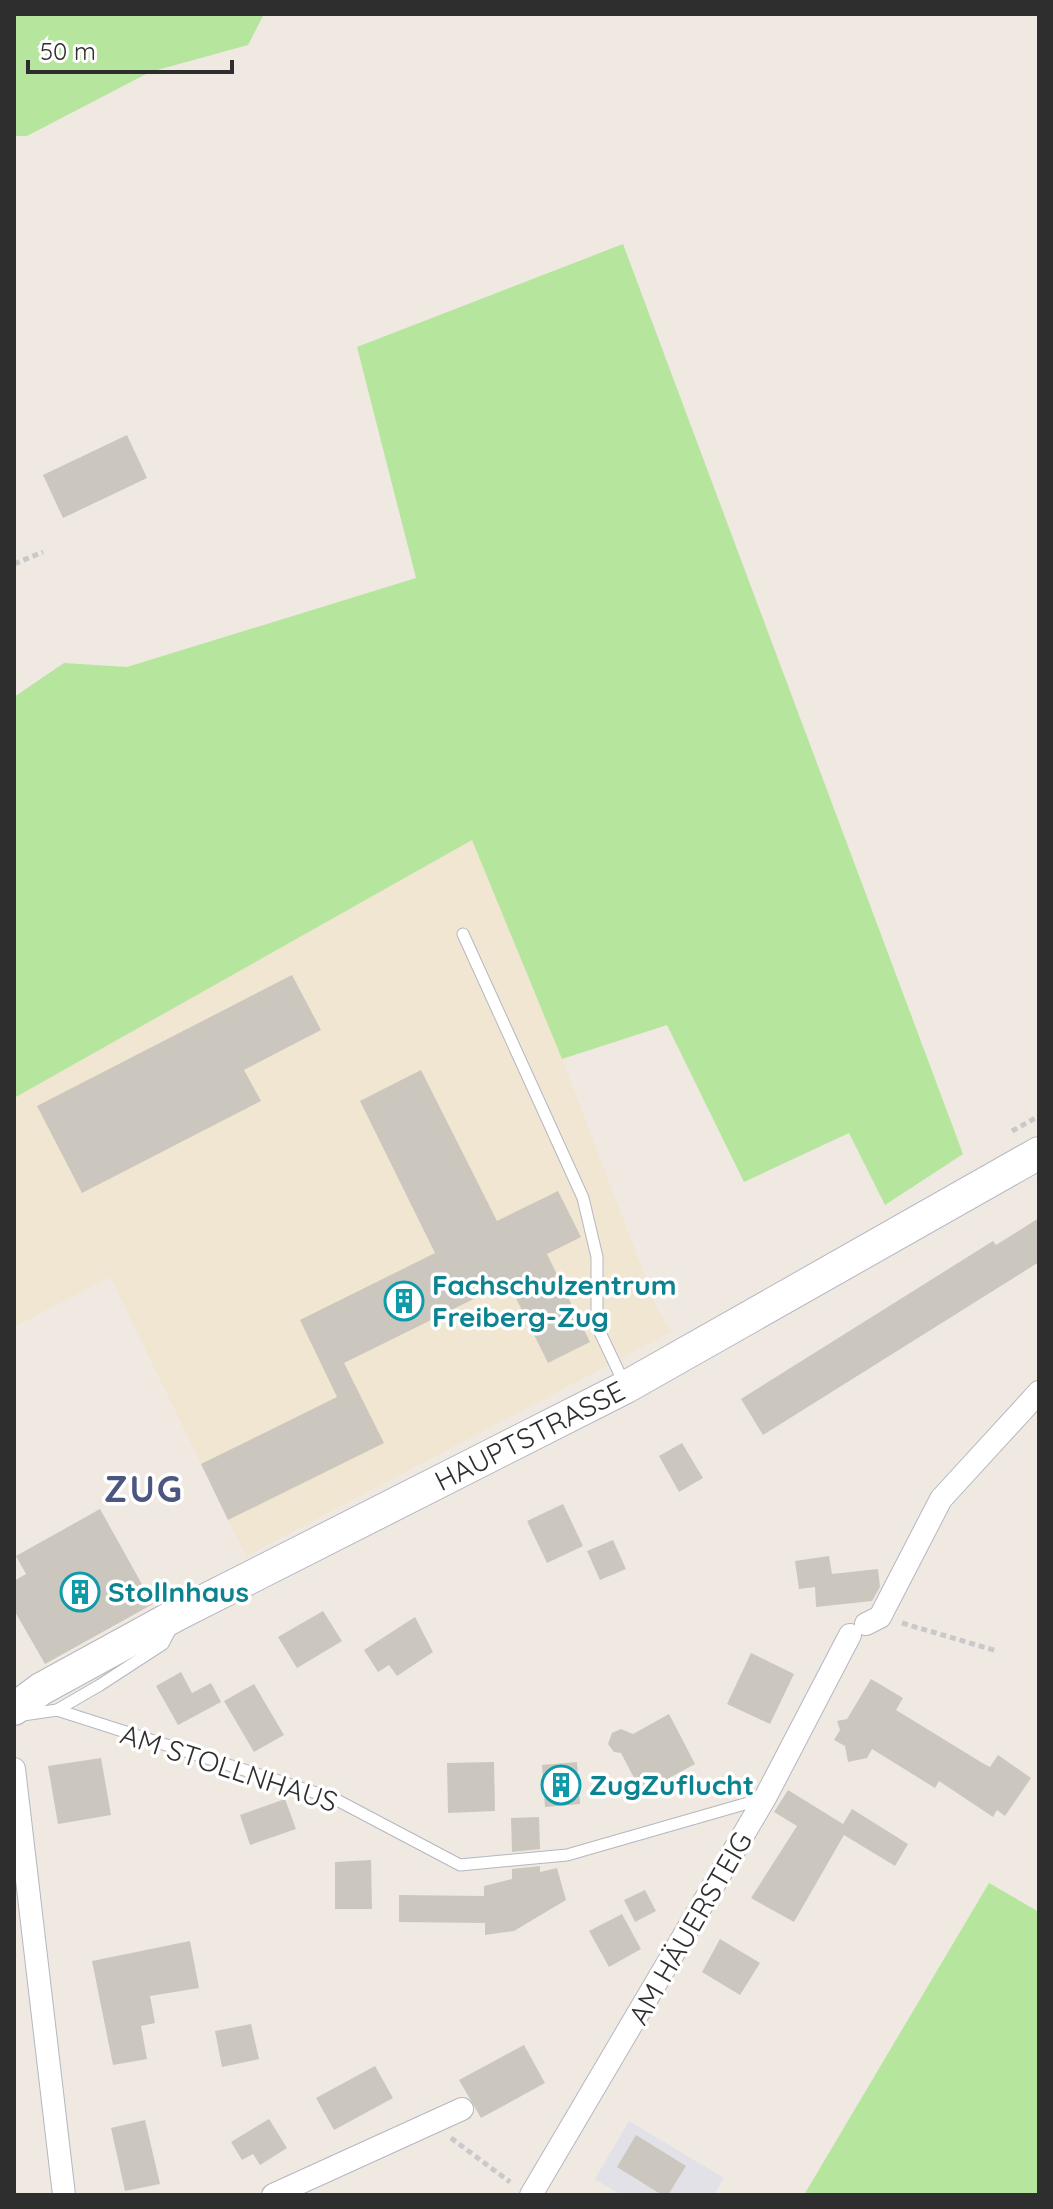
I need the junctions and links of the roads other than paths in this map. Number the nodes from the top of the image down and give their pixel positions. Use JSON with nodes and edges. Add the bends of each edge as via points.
{"nodes":[{"id":1,"x":463,"y":934,"type":"dead end"},
{"id":2,"x":1039,"y":1153,"type":"edge"},
{"id":3,"x":626,"y":1387,"type":"junction"},
{"id":4,"x":1039,"y":1392,"type":"edge"},
{"id":5,"x":178,"y":1614,"type":"junction"},
{"id":6,"x":14,"y":1709,"type":"edge"},
{"id":7,"x":57,"y":1710,"type":"junction"},
{"id":8,"x":14,"y":1716,"type":"edge"},
{"id":9,"x":14,"y":1769,"type":"edge"},
{"id":10,"x":765,"y":1798,"type":"junction"},
{"id":11,"x":462,"y":2109,"type":"dead end"},
{"id":12,"x":524,"y":2190,"type":"edge"},
{"id":13,"x":64,"y":2195,"type":"edge"},
{"id":14,"x":273,"y":2195,"type":"edge"}],
"edges":[{"from":1,"to":3,"type":"lane","via":[[583,1198],[597,1257],[597,1326]]},
{"from":2,"to":3,"type":"street","name":"HAUPTSTRASSE"},
{"from":3,"to":5,"type":"street","name":"HAUPTSTRASSE"},
{"from":4,"to":10,"type":"street","name":"AM HÄUERSTEIG","via":[[941,1499]]},
{"from":5,"to":6,"type":"street","name":"HAUPTSTRASSE"},
{"from":5,"to":7,"type":"lane","via":[[163,1644]]},
{"from":7,"to":8,"type":"lane"},
{"from":7,"to":10,"type":"lane","name":"AM STOLLNHAUS","via":[[335,1799],[460,1865],[567,1855]]},
{"from":9,"to":13,"type":"street"},
{"from":10,"to":12,"type":"street","name":"AM HÄUERSTEIG"},
{"from":11,"to":14,"type":"street"}]}
